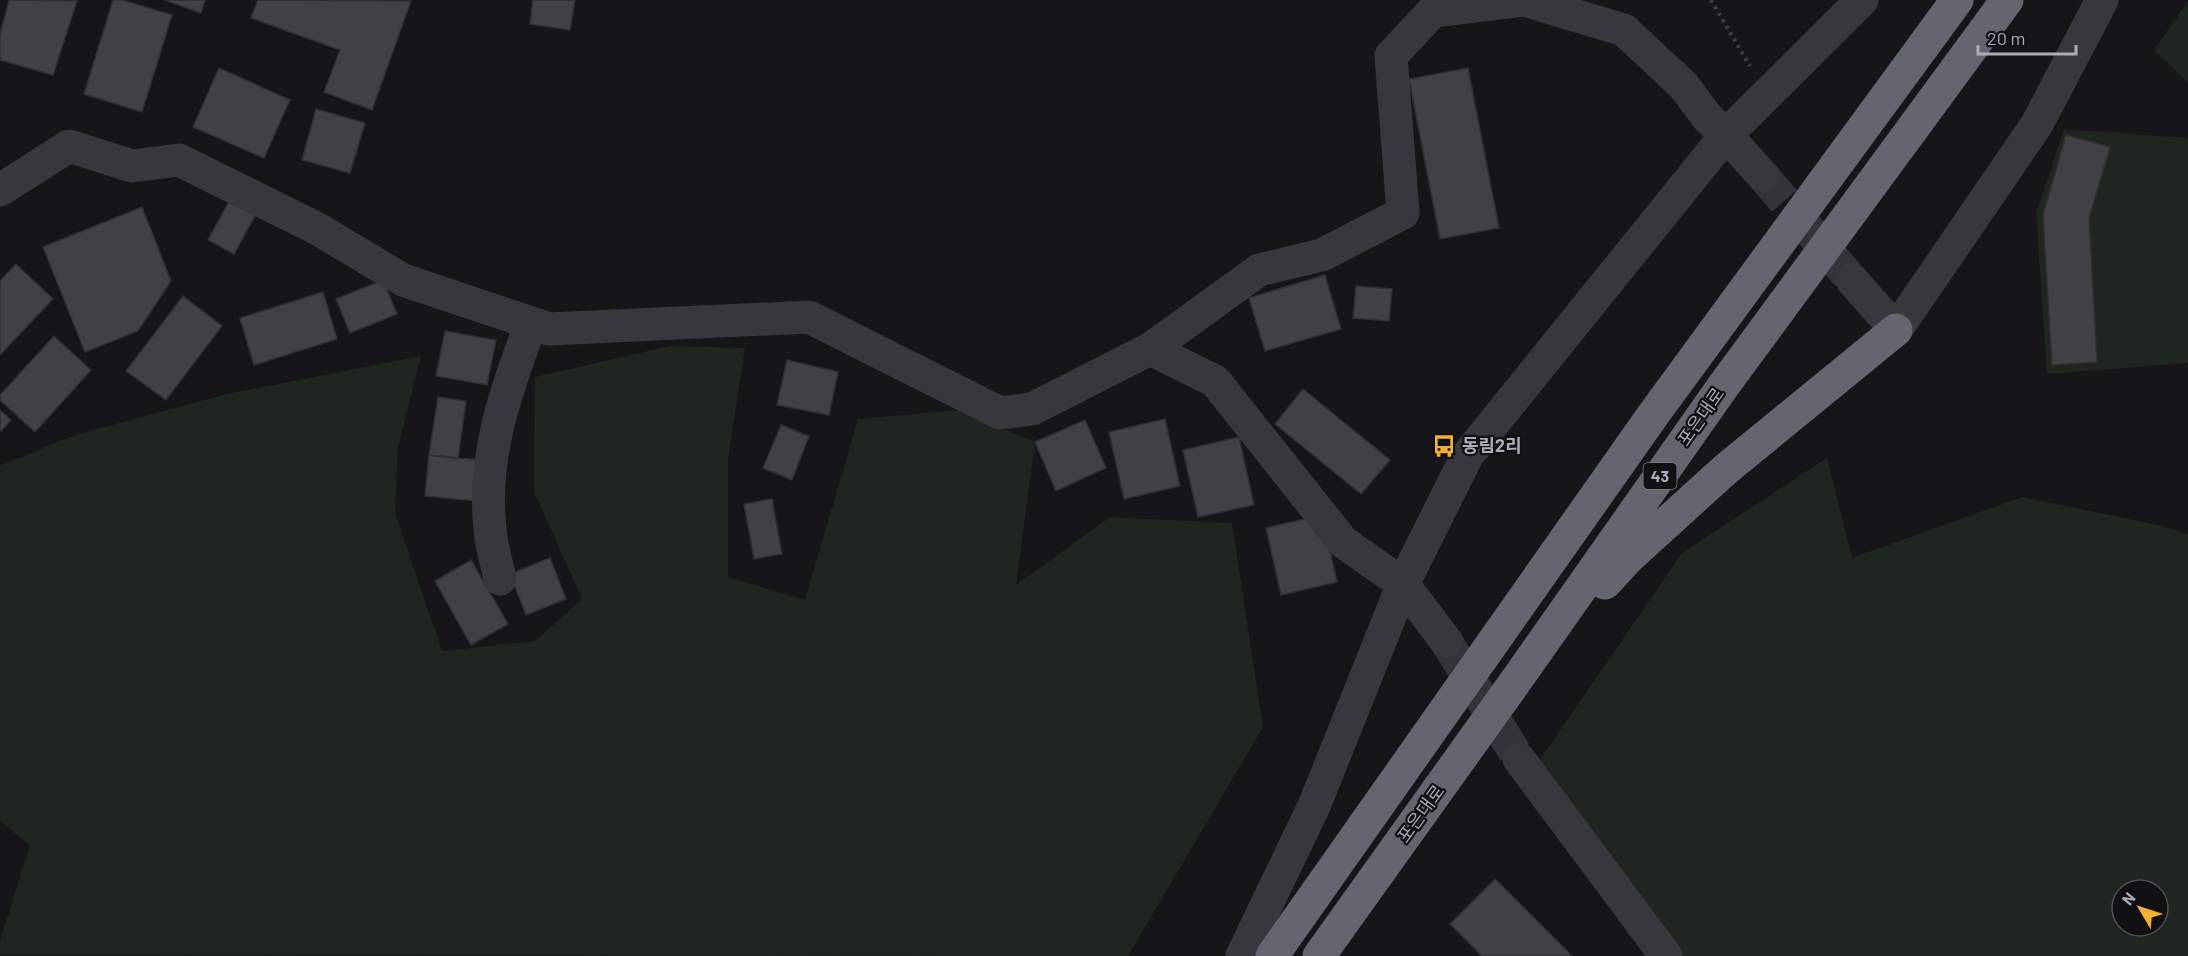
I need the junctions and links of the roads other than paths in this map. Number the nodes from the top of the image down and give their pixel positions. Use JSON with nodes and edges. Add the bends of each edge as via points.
{"nodes":[{"id":1,"x":1862,"y":0,"type":"edge"},
{"id":2,"x":1957,"y":0,"type":"edge"},
{"id":3,"x":2007,"y":0,"type":"edge"},
{"id":4,"x":2102,"y":0,"type":"edge"},
{"id":5,"x":1726,"y":135,"type":"junction"},
{"id":6,"x":1762,"y":176,"type":"tunnel mouth"},
{"id":7,"x":0,"y":190,"type":"edge"},
{"id":8,"x":1852,"y":280,"type":"tunnel mouth"},
{"id":9,"x":531,"y":323,"type":"junction"},
{"id":10,"x":1896,"y":330,"type":"junction"},
{"id":11,"x":1150,"y":349,"type":"junction"},
{"id":12,"x":500,"y":579,"type":"dead end"},
{"id":13,"x":1403,"y":584,"type":"junction"},
{"id":14,"x":1446,"y":641,"type":"tunnel mouth"},
{"id":15,"x":1520,"y":675,"type":"junction"},
{"id":16,"x":1519,"y":759,"type":"tunnel mouth"},
{"id":17,"x":1242,"y":956,"type":"edge"},
{"id":18,"x":1272,"y":956,"type":"edge"},
{"id":19,"x":1318,"y":956,"type":"edge"},
{"id":20,"x":1666,"y":956,"type":"edge"}],
"edges":[{"from":1,"to":5,"type":"street"},
{"from":2,"to":18,"type":"highway","number":"43","via":[[1653,415]]},
{"from":3,"to":15,"type":"highway","name":"포은대로","number":"43","via":[[1724,385]]},
{"from":4,"to":10,"type":"street","via":[[2037,123]]},
{"from":5,"to":6,"type":"street"},
{"from":5,"to":11,"type":"street","via":[[1684,86],[1624,30],[1524,0],[1433,11],[1391,56],[1403,213],[1322,255],[1259,270]]},
{"from":5,"to":13,"type":"street","via":[[1467,456]]},
{"from":7,"to":9,"type":"street","via":[[69,146],[132,166],[179,160],[316,228],[403,280]]},
{"from":8,"to":10,"type":"street"},
{"from":9,"to":11,"type":"street","via":[[549,329],[809,317],[1000,413],[1032,409]]},
{"from":9,"to":12,"type":"street","via":[[508,385],[490,458],[489,530]]},
{"from":10,"to":15,"type":"highway","via":[[1726,469],[1628,558]]},
{"from":11,"to":13,"type":"street","via":[[1215,381],[1344,542]]},
{"from":13,"to":14,"type":"street"},
{"from":13,"to":17,"type":"street","via":[[1314,806]]},
{"from":15,"to":19,"type":"highway","name":"포은대로","number":"43"},
{"from":16,"to":20,"type":"street"}]}
